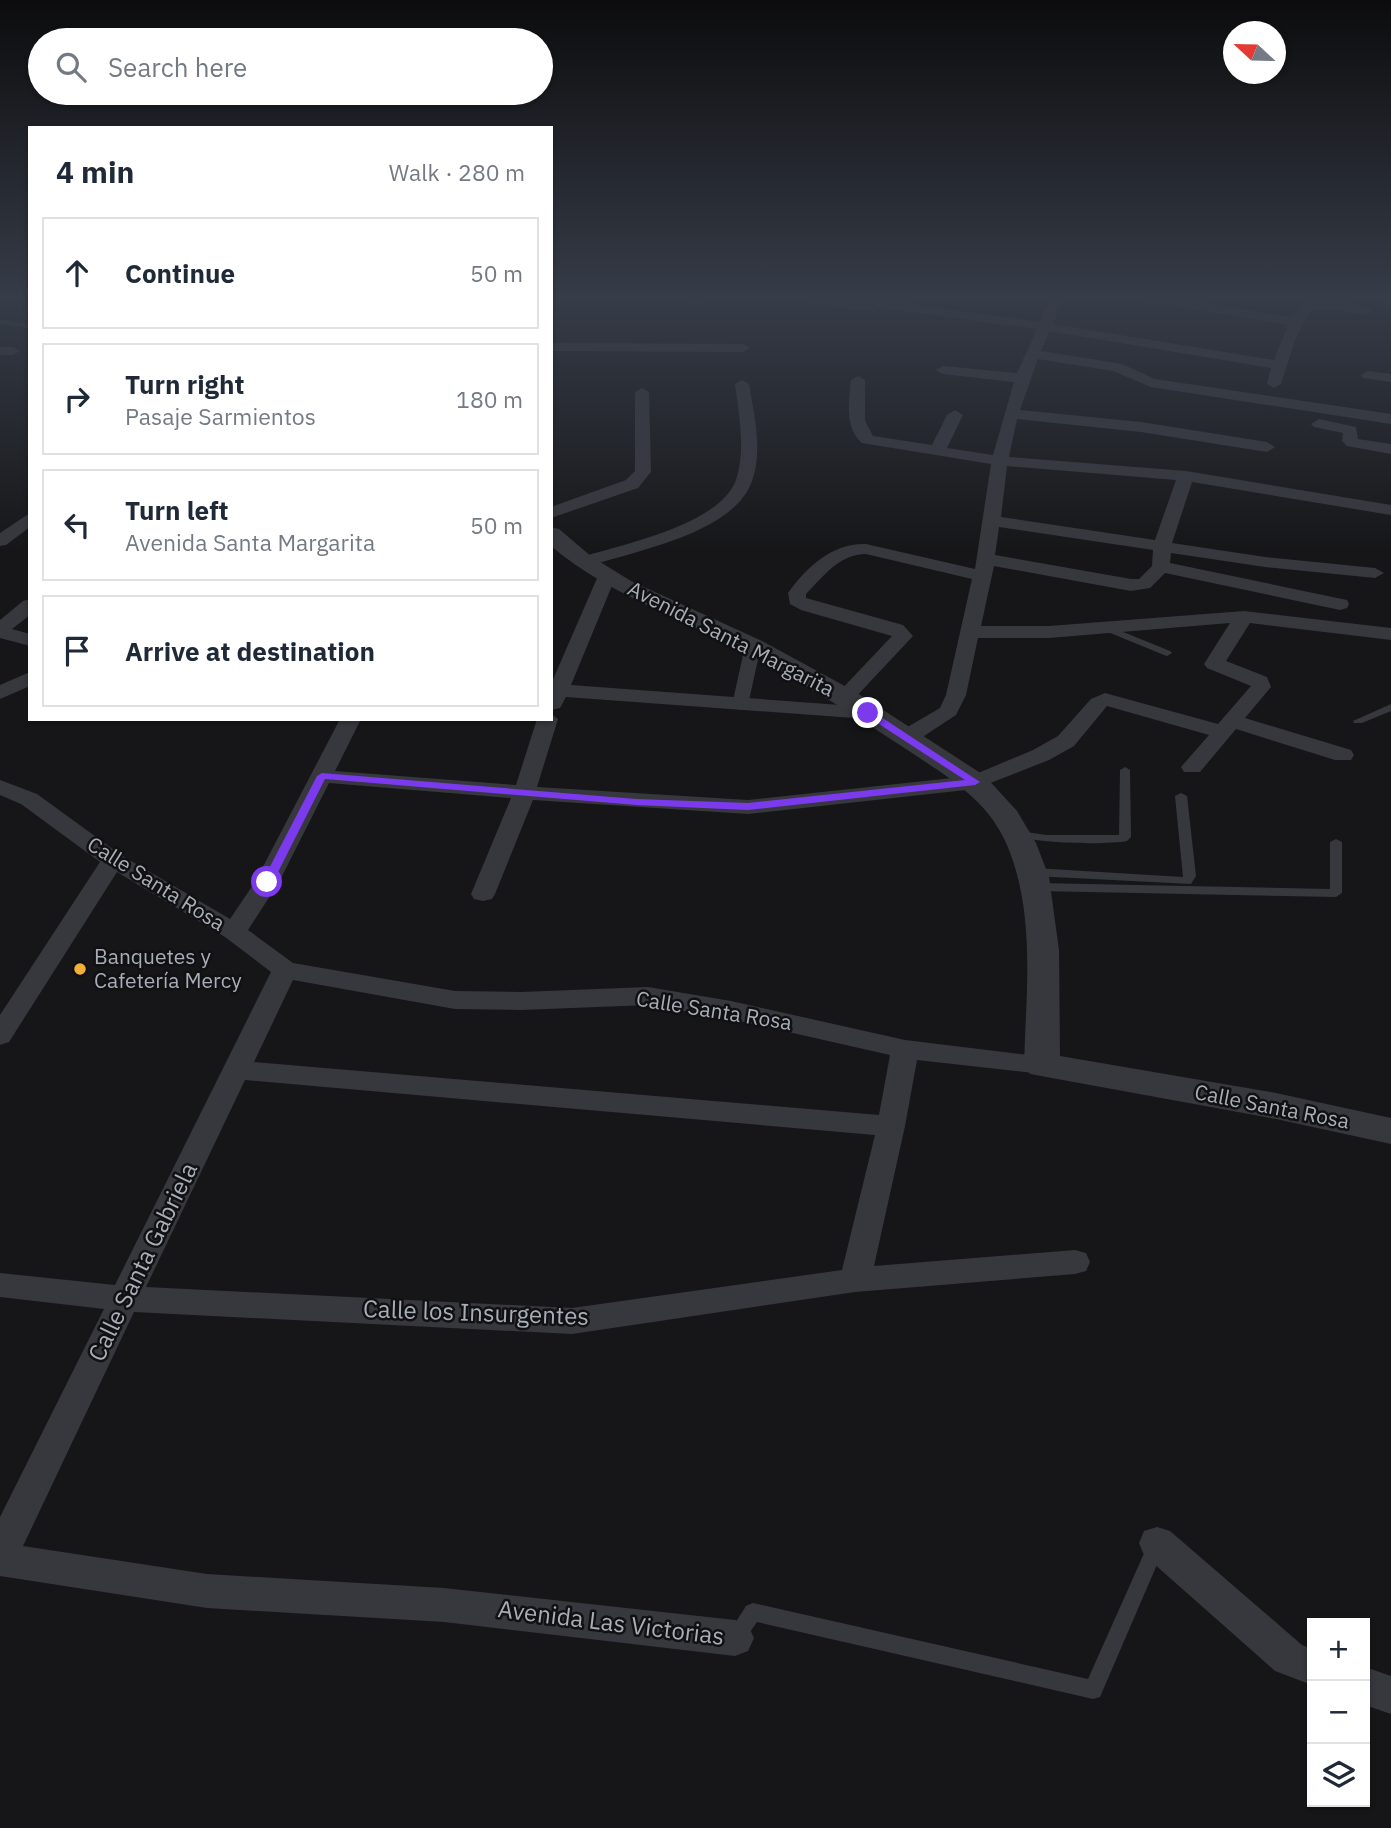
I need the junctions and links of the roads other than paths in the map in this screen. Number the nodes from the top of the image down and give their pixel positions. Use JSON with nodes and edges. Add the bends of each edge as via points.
{"nodes":[{"id":1,"x":858,"y":381,"type":"edge"},
{"id":2,"x":1021,"y":381,"type":"edge"},
{"id":3,"x":1145,"y":381,"type":"edge"},
{"id":4,"x":743,"y":384,"type":"dead end"},
{"id":5,"x":1166,"y":385,"type":"junction"},
{"id":6,"x":642,"y":392,"type":"dead end"},
{"id":7,"x":1011,"y":414,"type":"junction"},
{"id":8,"x":955,"y":415,"type":"dead end"},
{"id":9,"x":1391,"y":419,"type":"edge"},
{"id":10,"x":1267,"y":447,"type":"dead end"},
{"id":11,"x":1391,"y":449,"type":"edge"},
{"id":12,"x":938,"y":450,"type":"junction"},
{"id":13,"x":1000,"y":461,"type":"junction"},
{"id":14,"x":1186,"y":476,"type":"junction"},
{"id":15,"x":1391,"y":507,"type":"edge"},
{"id":16,"x":553,"y":512,"type":"edge"},
{"id":17,"x":28,"y":520,"type":"edge"},
{"id":18,"x":993,"y":521,"type":"junction"},
{"id":19,"x":553,"y":536,"type":"edge"},
{"id":20,"x":0,"y":541,"type":"edge"},
{"id":21,"x":1163,"y":545,"type":"junction"},
{"id":22,"x":584,"y":562,"type":"junction"},
{"id":23,"x":1161,"y":567,"type":"junction"},
{"id":24,"x":984,"y":568,"type":"junction"},
{"id":25,"x":1375,"y":573,"type":"dead end"},
{"id":26,"x":607,"y":576,"type":"junction"},
{"id":27,"x":1340,"y":604,"type":"dead end"},
{"id":28,"x":28,"y":607,"type":"edge"},
{"id":29,"x":1244,"y":617,"type":"junction"},
{"id":30,"x":1106,"y":628,"type":"junction"},
{"id":31,"x":0,"y":631,"type":"edge"},
{"id":32,"x":972,"y":632,"type":"junction"},
{"id":33,"x":1391,"y":634,"type":"edge"},
{"id":34,"x":28,"y":639,"type":"edge"},
{"id":35,"x":752,"y":646,"type":"junction"},
{"id":36,"x":1167,"y":653,"type":"dead end"},
{"id":37,"x":28,"y":679,"type":"edge"},
{"id":38,"x":0,"y":693,"type":"edge"},
{"id":39,"x":845,"y":696,"type":"junction"},
{"id":40,"x":553,"y":697,"type":"edge"},
{"id":41,"x":740,"y":705,"type":"junction"},
{"id":42,"x":1391,"y":707,"type":"edge"},
{"id":43,"x":868,"y":713,"type":"junction"},
{"id":44,"x":350,"y":721,"type":"edge"},
{"id":45,"x":547,"y":721,"type":"edge"},
{"id":46,"x":1358,"y":721,"type":"dead end"},
{"id":47,"x":1228,"y":727,"type":"junction"},
{"id":48,"x":907,"y":737,"type":"junction"},
{"id":49,"x":1343,"y":755,"type":"dead end"},
{"id":50,"x":1192,"y":767,"type":"dead end"},
{"id":51,"x":1125,"y":770,"type":"dead end"},
{"id":52,"x":322,"y":776,"type":"junction"},
{"id":53,"x":975,"y":782,"type":"junction"},
{"id":54,"x":0,"y":787,"type":"edge"},
{"id":55,"x":524,"y":794,"type":"junction"},
{"id":56,"x":1181,"y":796,"type":"dead end"},
{"id":57,"x":1019,"y":834,"type":"junction"},
{"id":58,"x":1336,"y":842,"type":"dead end"},
{"id":59,"x":113,"y":860,"type":"junction"},
{"id":60,"x":1036,"y":879,"type":"junction"},
{"id":61,"x":483,"y":894,"type":"dead end"},
{"id":62,"x":234,"y":932,"type":"junction"},
{"id":63,"x":285,"y":970,"type":"junction"},
{"id":64,"x":0,"y":1036,"type":"edge"},
{"id":65,"x":905,"y":1049,"type":"junction"},
{"id":66,"x":1042,"y":1066,"type":"junction"},
{"id":67,"x":236,"y":1070,"type":"junction"},
{"id":68,"x":891,"y":1126,"type":"junction"},
{"id":69,"x":1391,"y":1131,"type":"edge"},
{"id":70,"x":1075,"y":1262,"type":"dead end"},
{"id":71,"x":855,"y":1280,"type":"junction"},
{"id":72,"x":0,"y":1285,"type":"edge"},
{"id":73,"x":125,"y":1299,"type":"junction"},
{"id":74,"x":1157,"y":1543,"type":"joint"},
{"id":75,"x":0,"y":1557,"type":"edge"},
{"id":76,"x":735,"y":1638,"type":"joint"},
{"id":77,"x":1307,"y":1665,"type":"edge"},
{"id":78,"x":1370,"y":1687,"type":"edge"},
{"id":79,"x":1391,"y":1695,"type":"edge"}],
"edges":[{"from":1,"to":12,"type":"street","via":[[862,437]]},
{"from":2,"to":7,"type":"street"},
{"from":3,"to":5,"type":"street"},
{"from":4,"to":22,"type":"street","via":[[746,467],[730,503],[669,533]]},
{"from":5,"to":9,"type":"street"},
{"from":5,"to":11,"type":"street","via":[[1160,397],[1167,401],[1348,429],[1353,443]]},
{"from":6,"to":16,"type":"street","via":[[643,472],[632,484]]},
{"from":7,"to":10,"type":"street","via":[[1141,427]]},
{"from":7,"to":13,"type":"street"},
{"from":8,"to":12,"type":"street"},
{"from":12,"to":13,"type":"street"},
{"from":13,"to":14,"type":"street"},
{"from":13,"to":18,"type":"street"},
{"from":14,"to":15,"type":"street"},
{"from":14,"to":21,"type":"street"},
{"from":17,"to":20,"type":"street"},
{"from":18,"to":21,"type":"street"},
{"from":18,"to":24,"type":"street"},
{"from":19,"to":22,"type":"street","name":"Avenida Santa Margarita"},
{"from":21,"to":23,"type":"street"},
{"from":21,"to":25,"type":"street"},
{"from":22,"to":26,"type":"street","name":"Avenida Santa Margarita"},
{"from":23,"to":24,"type":"street","via":[[1138,585]]},
{"from":23,"to":27,"type":"street"},
{"from":24,"to":32,"type":"street"},
{"from":24,"to":39,"type":"street","via":[[866,549],[838,552],[797,593],[797,600],[896,629],[903,636]]},
{"from":26,"to":35,"type":"street","name":"Avenida Santa Margarita"},
{"from":26,"to":40,"type":"street"},
{"from":28,"to":31,"type":"street"},
{"from":29,"to":30,"type":"street"},
{"from":29,"to":33,"type":"street"},
{"from":29,"to":47,"type":"street","via":[[1214,664],[1262,685]]},
{"from":30,"to":32,"type":"street"},
{"from":30,"to":36,"type":"lane"},
{"from":31,"to":34,"type":"street"},
{"from":32,"to":48,"type":"street","via":[[949,710]]},
{"from":35,"to":39,"type":"street","name":"Avenida Santa Margarita"},
{"from":35,"to":41,"type":"street"},
{"from":37,"to":38,"type":"street"},
{"from":39,"to":43,"type":"street","name":"Avenida Santa Margarita"},
{"from":40,"to":41,"type":"street"},
{"from":41,"to":43,"type":"street"},
{"from":42,"to":46,"type":"lane"},
{"from":43,"to":48,"type":"street","name":"Avenida Santa Margarita"},
{"from":44,"to":52,"type":"street"},
{"from":45,"to":55,"type":"street"},
{"from":47,"to":49,"type":"street"},
{"from":47,"to":50,"type":"street"},
{"from":47,"to":53,"type":"street","via":[[1105,699],[1066,741]]},
{"from":48,"to":53,"type":"street","name":"Avenida Santa Margarita"},
{"from":51,"to":57,"type":"lane","via":[[1123,839]]},
{"from":52,"to":55,"type":"street"},
{"from":52,"to":62,"type":"street","via":[[267,882]]},
{"from":53,"to":55,"type":"street","via":[[748,807]]},
{"from":53,"to":57,"type":"street","name":"Avenida Santa Margarita"},
{"from":54,"to":59,"type":"street","name":"Calle Santa Rosa","via":[[29,799]]},
{"from":55,"to":61,"type":"street"},
{"from":56,"to":60,"type":"lane","via":[[1187,881]]},
{"from":57,"to":60,"type":"street","name":"Avenida Santa Margarita"},
{"from":58,"to":60,"type":"lane","via":[[1336,893]]},
{"from":59,"to":62,"type":"street","name":"Calle Santa Rosa"},
{"from":59,"to":64,"type":"street"},
{"from":60,"to":66,"type":"street","name":"Avenida Santa Margarita"},
{"from":62,"to":63,"type":"street","name":"Calle Santa Rosa"},
{"from":63,"to":65,"type":"street","name":"Calle Santa Rosa","via":[[455,1000],[648,996]]},
{"from":63,"to":67,"type":"street","name":"Calle Santa Gabriela"},
{"from":65,"to":66,"type":"street","name":"Calle Santa Rosa"},
{"from":65,"to":68,"type":"street"},
{"from":66,"to":69,"type":"street","name":"Calle Santa Rosa","via":[[1276,1106]]},
{"from":67,"to":68,"type":"street"},
{"from":67,"to":73,"type":"street","name":"Calle Santa Gabriela"},
{"from":68,"to":71,"type":"street"},
{"from":70,"to":71,"type":"street","name":"Calle los Insurgentes"},
{"from":71,"to":73,"type":"street","name":"Calle los Insurgentes","via":[[572,1321]]},
{"from":72,"to":73,"type":"street","name":"Calle los Insurgentes"},
{"from":73,"to":75,"type":"street","name":"Calle Santa Gabriela"},
{"from":74,"to":76,"type":"lane","name":"Avenida Las Victorias","via":[[1093,1690],[753,1612]]},
{"from":74,"to":77,"type":"street","via":[[1289,1658]]},
{"from":75,"to":76,"type":"street","name":"Avenida Las Victorias","via":[[207,1591],[444,1605]]},
{"from":78,"to":79,"type":"street"}]}
